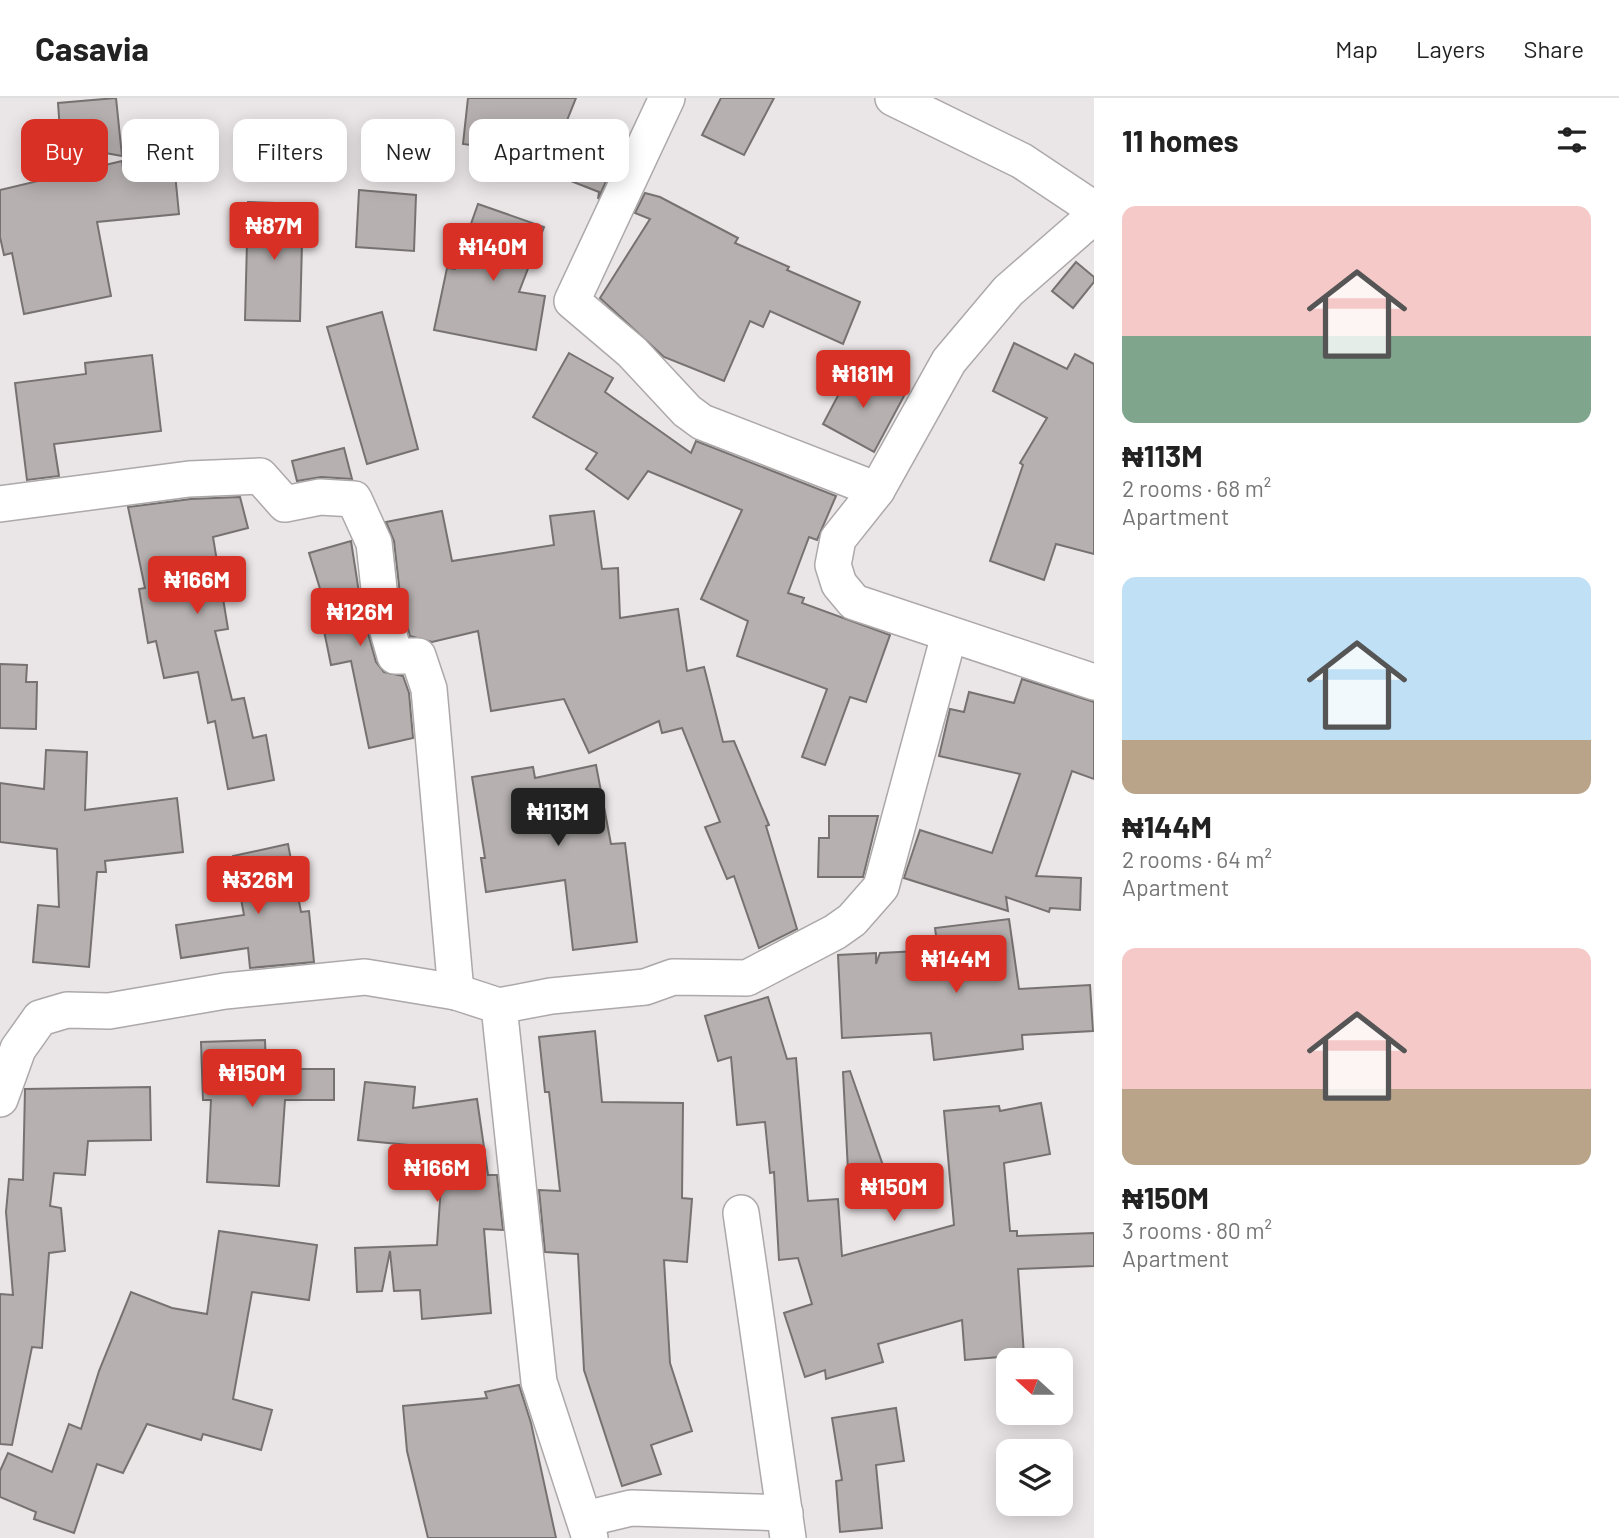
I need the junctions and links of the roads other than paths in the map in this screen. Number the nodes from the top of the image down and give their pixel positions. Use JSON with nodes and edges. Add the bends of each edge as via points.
{"nodes":[{"id":1,"x":667,"y":98,"type":"edge"},
{"id":2,"x":893,"y":98,"type":"edge"},
{"id":3,"x":1094,"y":209,"type":"edge"},
{"id":4,"x":1094,"y":216,"type":"edge"},
{"id":5,"x":877,"y":490,"type":"junction"},
{"id":6,"x":0,"y":505,"type":"edge"},
{"id":7,"x":949,"y":635,"type":"junction"},
{"id":8,"x":1094,"y":682,"type":"edge"},
{"id":9,"x":456,"y":992,"type":"junction"},
{"id":10,"x":499,"y":1006,"type":"junction"},
{"id":11,"x":0,"y":1099,"type":"edge"},
{"id":12,"x":741,"y":1213,"type":"dead end"},
{"id":13,"x":787,"y":1525,"type":"edge"},
{"id":14,"x":588,"y":1529,"type":"edge"}],
"edges":[{"from":1,"to":5,"type":"street","via":[[572,301],[632,352],[702,422]]},
{"from":2,"to":3,"type":"street","via":[[1022,161]]},
{"from":4,"to":5,"type":"street","via":[[1008,291],[949,361]]},
{"from":5,"to":7,"type":"street","via":[[838,538],[833,565],[839,584],[854,602]]},
{"from":6,"to":9,"type":"street","via":[[189,479],[260,476],[285,504],[320,497],[354,499],[374,543],[381,607],[395,656],[418,656],[429,689]]},
{"from":7,"to":8,"type":"street"},
{"from":7,"to":10,"type":"street","via":[[881,887],[852,920],[747,978],[673,977],[645,988],[551,996]]},
{"from":9,"to":10,"type":"street"},
{"from":9,"to":11,"type":"street","via":[[365,977],[225,991],[109,1012],[67,1010],[40,1018],[18,1049]]},
{"from":10,"to":14,"type":"street","via":[[539,1382]]},
{"from":12,"to":13,"type":"street"},
{"from":13,"to":14,"type":"street","via":[[631,1508]]}]}
